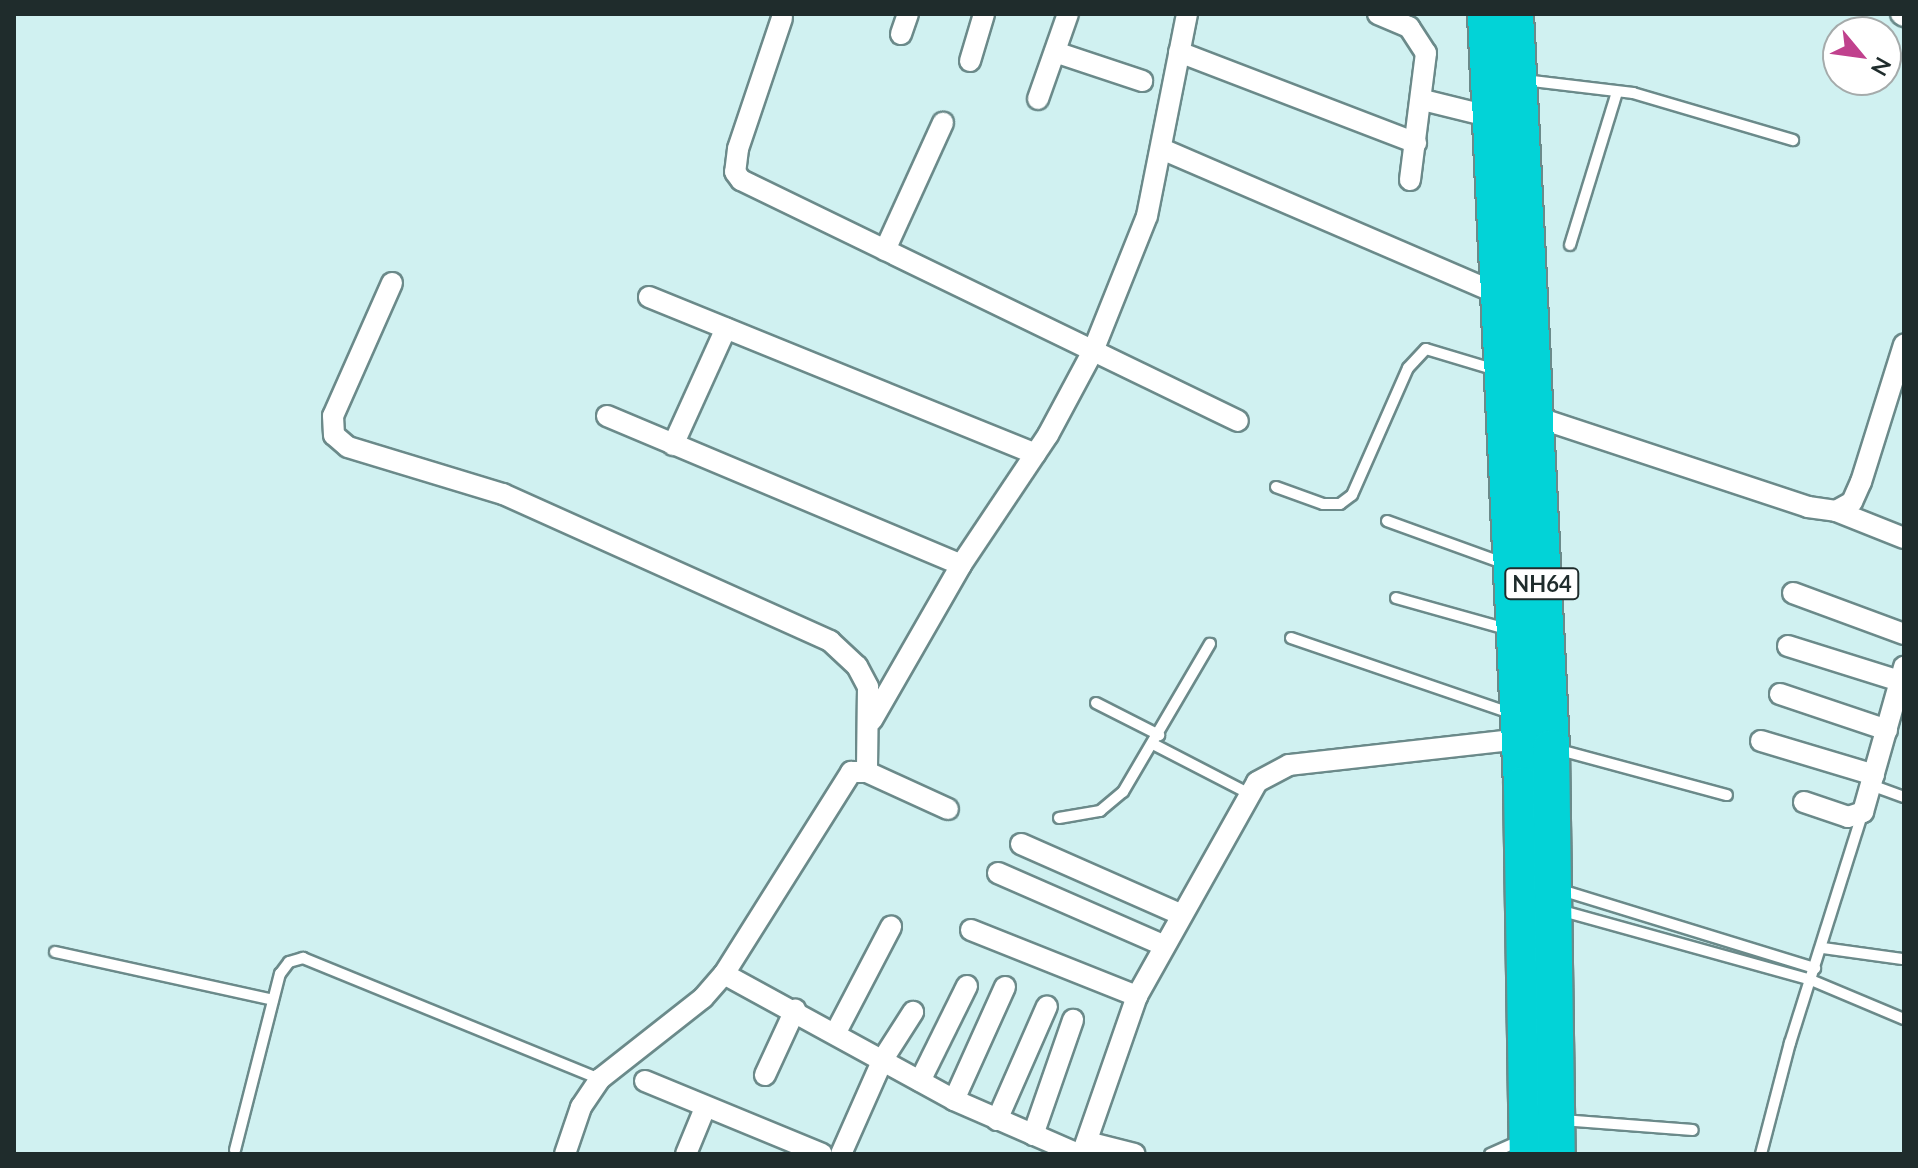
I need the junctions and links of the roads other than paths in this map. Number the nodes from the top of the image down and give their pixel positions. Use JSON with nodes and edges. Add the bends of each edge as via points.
{"nodes":[{"id":1,"x":984,"y":14,"type":"edge"},
{"id":2,"x":1068,"y":14,"type":"edge"},
{"id":3,"x":1187,"y":14,"type":"edge"},
{"id":4,"x":1378,"y":14,"type":"edge"},
{"id":5,"x":1486,"y":14,"type":"edge"},
{"id":6,"x":1515,"y":14,"type":"edge"},
{"id":7,"x":782,"y":18,"type":"dead end"},
{"id":8,"x":1055,"y":52,"type":"junction"},
{"id":9,"x":1179,"y":52,"type":"junction"},
{"id":10,"x":970,"y":61,"type":"dead end"},
{"id":11,"x":1504,"y":79,"type":"junction"},
{"id":12,"x":1142,"y":81,"type":"dead end"},
{"id":13,"x":1617,"y":92,"type":"junction"},
{"id":14,"x":1038,"y":99,"type":"dead end"},
{"id":15,"x":1423,"y":100,"type":"junction"},
{"id":16,"x":1492,"y":117,"type":"junction"},
{"id":17,"x":943,"y":123,"type":"dead end"},
{"id":18,"x":1793,"y":140,"type":"dead end"},
{"id":19,"x":1416,"y":143,"type":"junction"},
{"id":20,"x":1164,"y":150,"type":"junction"},
{"id":21,"x":1410,"y":180,"type":"dead end"},
{"id":22,"x":1570,"y":245,"type":"dead end"},
{"id":23,"x":885,"y":250,"type":"junction"},
{"id":24,"x":392,"y":283,"type":"dead end"},
{"id":25,"x":1498,"y":294,"type":"junction"},
{"id":26,"x":649,"y":297,"type":"dead end"},
{"id":27,"x":726,"y":328,"type":"junction"},
{"id":28,"x":1904,"y":345,"type":"edge"},
{"id":29,"x":1093,"y":351,"type":"junction"},
{"id":30,"x":1502,"y":372,"type":"junction"},
{"id":31,"x":1900,"y":372,"type":"edge"},
{"id":32,"x":607,"y":416,"type":"dead end"},
{"id":33,"x":1533,"y":416,"type":"junction"},
{"id":34,"x":1238,"y":421,"type":"dead end"},
{"id":35,"x":673,"y":445,"type":"junction"},
{"id":36,"x":1035,"y":454,"type":"junction"},
{"id":37,"x":1276,"y":487,"type":"dead end"},
{"id":38,"x":1836,"y":511,"type":"junction"},
{"id":39,"x":1387,"y":521,"type":"dead end"},
{"id":40,"x":1904,"y":538,"type":"edge"},
{"id":41,"x":961,"y":565,"type":"junction"},
{"id":42,"x":1511,"y":566,"type":"junction"},
{"id":43,"x":1793,"y":593,"type":"dead end"},
{"id":44,"x":1396,"y":598,"type":"dead end"},
{"id":45,"x":1514,"y":631,"type":"junction"},
{"id":46,"x":1904,"y":634,"type":"edge"},
{"id":47,"x":1291,"y":638,"type":"dead end"},
{"id":48,"x":1210,"y":644,"type":"dead end"},
{"id":49,"x":1788,"y":646,"type":"dead end"},
{"id":50,"x":1902,"y":674,"type":"edge"},
{"id":51,"x":1780,"y":694,"type":"dead end"},
{"id":52,"x":1096,"y":703,"type":"dead end"},
{"id":53,"x":872,"y":720,"type":"junction"},
{"id":54,"x":1887,"y":730,"type":"junction"},
{"id":55,"x":1534,"y":733,"type":"junction"},
{"id":56,"x":1156,"y":739,"type":"junction"},
{"id":57,"x":1761,"y":741,"type":"dead end"},
{"id":58,"x":867,"y":772,"type":"junction"},
{"id":59,"x":1873,"y":780,"type":"junction"},
{"id":60,"x":1248,"y":793,"type":"junction"},
{"id":61,"x":1727,"y":795,"type":"dead end"},
{"id":62,"x":1904,"y":797,"type":"edge"},
{"id":63,"x":1804,"y":802,"type":"dead end"},
{"id":64,"x":948,"y":809,"type":"dead end"},
{"id":65,"x":1863,"y":812,"type":"junction"},
{"id":66,"x":1059,"y":818,"type":"dead end"},
{"id":67,"x":1021,"y":844,"type":"dead end"},
{"id":68,"x":998,"y":873,"type":"dead end"},
{"id":69,"x":1551,"y":897,"type":"junction"},
{"id":70,"x":1182,"y":915,"type":"junction"},
{"id":71,"x":891,"y":927,"type":"dead end"},
{"id":72,"x":971,"y":930,"type":"dead end"},
{"id":73,"x":1165,"y":946,"type":"junction"},
{"id":74,"x":1823,"y":948,"type":"junction"},
{"id":75,"x":55,"y":952,"type":"dead end"},
{"id":76,"x":1902,"y":959,"type":"dead end"},
{"id":77,"x":1815,"y":968,"type":"junction"},
{"id":78,"x":724,"y":974,"type":"junction"},
{"id":79,"x":1811,"y":980,"type":"junction"},
{"id":80,"x":967,"y":986,"type":"dead end"},
{"id":81,"x":1005,"y":987,"type":"dead end"},
{"id":82,"x":1137,"y":996,"type":"junction"},
{"id":83,"x":273,"y":1000,"type":"junction"},
{"id":84,"x":1047,"y":1006,"type":"dead end"},
{"id":85,"x":795,"y":1010,"type":"junction"},
{"id":86,"x":913,"y":1012,"type":"dead end"},
{"id":87,"x":1904,"y":1019,"type":"edge"},
{"id":88,"x":1073,"y":1020,"type":"dead end"},
{"id":89,"x":836,"y":1032,"type":"junction"},
{"id":90,"x":883,"y":1059,"type":"junction"},
{"id":91,"x":765,"y":1075,"type":"dead end"},
{"id":92,"x":600,"y":1079,"type":"junction"},
{"id":93,"x":645,"y":1081,"type":"dead end"},
{"id":94,"x":920,"y":1081,"type":"junction"},
{"id":95,"x":954,"y":1100,"type":"junction"},
{"id":96,"x":705,"y":1108,"type":"junction"},
{"id":97,"x":997,"y":1120,"type":"junction"},
{"id":98,"x":1693,"y":1130,"type":"dead end"},
{"id":99,"x":1033,"y":1135,"type":"junction"},
{"id":100,"x":1542,"y":1141,"type":"edge"},
{"id":101,"x":235,"y":1150,"type":"dead end"},
{"id":102,"x":794,"y":1150,"type":"edge"},
{"id":103,"x":1082,"y":1150,"type":"edge"},
{"id":104,"x":565,"y":1154,"type":"edge"},
{"id":105,"x":686,"y":1154,"type":"edge"},
{"id":106,"x":822,"y":1154,"type":"edge"},
{"id":107,"x":841,"y":1154,"type":"edge"},
{"id":108,"x":1135,"y":1154,"type":"edge"},
{"id":109,"x":1490,"y":1154,"type":"edge"},
{"id":110,"x":1761,"y":1154,"type":"edge"}],
"edges":[{"from":1,"to":10,"type":"street"},
{"from":2,"to":8,"type":"street"},
{"from":3,"to":9,"type":"street"},
{"from":4,"to":15,"type":"street","via":[[1409,27],[1426,53]]},
{"from":5,"to":11,"type":"highway","number":"NH64"},
{"from":6,"to":11,"type":"highway","number":"NH64"},
{"from":7,"to":23,"type":"street","via":[[735,172],[741,180]]},
{"from":8,"to":12,"type":"street"},
{"from":8,"to":14,"type":"street"},
{"from":9,"to":19,"type":"street"},
{"from":9,"to":20,"type":"street"},
{"from":11,"to":13,"type":"lane"},
{"from":11,"to":16,"type":"highway","number":"NH64"},
{"from":11,"to":33,"type":"highway","number":"NH64"},
{"from":13,"to":18,"type":"lane"},
{"from":13,"to":22,"type":"lane"},
{"from":15,"to":16,"type":"street"},
{"from":15,"to":19,"type":"street"},
{"from":16,"to":25,"type":"highway","number":"NH64"},
{"from":17,"to":23,"type":"street"},
{"from":19,"to":21,"type":"street"},
{"from":20,"to":25,"type":"street"},
{"from":20,"to":29,"type":"street","via":[[1147,216]]},
{"from":23,"to":29,"type":"street"},
{"from":24,"to":53,"type":"street","via":[[333,416],[334,435],[348,447],[503,494],[830,641],[857,666],[868,687]]},
{"from":25,"to":30,"type":"highway","number":"NH64"},
{"from":26,"to":27,"type":"street"},
{"from":27,"to":35,"type":"street"},
{"from":27,"to":36,"type":"street"},
{"from":28,"to":31,"type":"street"},
{"from":29,"to":34,"type":"street"},
{"from":29,"to":36,"type":"street"},
{"from":30,"to":37,"type":"lane","via":[[1426,349],[1408,368],[1352,495],[1340,504],[1323,504]]},
{"from":30,"to":42,"type":"highway","number":"NH64"},
{"from":31,"to":38,"type":"street","via":[[1852,502]]},
{"from":32,"to":35,"type":"street"},
{"from":33,"to":38,"type":"street","via":[[1808,507]]},
{"from":33,"to":55,"type":"highway","number":"NH64"},
{"from":35,"to":41,"type":"street"},
{"from":36,"to":41,"type":"street"},
{"from":38,"to":40,"type":"street"},
{"from":39,"to":42,"type":"lane"},
{"from":41,"to":53,"type":"street"},
{"from":42,"to":45,"type":"highway","number":"NH64"},
{"from":43,"to":46,"type":"street"},
{"from":44,"to":45,"type":"lane"},
{"from":45,"to":55,"type":"highway","number":"NH64"},
{"from":47,"to":55,"type":"lane"},
{"from":48,"to":56,"type":"lane"},
{"from":49,"to":50,"type":"street"},
{"from":50,"to":54,"type":"street"},
{"from":51,"to":54,"type":"street"},
{"from":52,"to":56,"type":"lane"},
{"from":53,"to":58,"type":"street"},
{"from":54,"to":59,"type":"street"},
{"from":55,"to":60,"type":"street","via":[[1289,765],[1270,772]]},
{"from":55,"to":61,"type":"lane"},
{"from":55,"to":69,"type":"highway","number":"NH64"},
{"from":55,"to":100,"type":"highway","number":"NH64"},
{"from":56,"to":60,"type":"lane"},
{"from":56,"to":66,"type":"lane","via":[[1111,805]]},
{"from":57,"to":59,"type":"street"},
{"from":58,"to":64,"type":"street"},
{"from":58,"to":78,"type":"street","via":[[851,772],[841,784]]},
{"from":59,"to":62,"type":"lane"},
{"from":59,"to":65,"type":"street"},
{"from":60,"to":70,"type":"street"},
{"from":63,"to":65,"type":"street","via":[[1848,817]]},
{"from":65,"to":74,"type":"lane"},
{"from":67,"to":70,"type":"street"},
{"from":68,"to":73,"type":"street"},
{"from":69,"to":77,"type":"lane"},
{"from":69,"to":79,"type":"lane"},
{"from":69,"to":100,"type":"highway","number":"NH64"},
{"from":70,"to":73,"type":"street"},
{"from":71,"to":89,"type":"street"},
{"from":72,"to":82,"type":"street"},
{"from":73,"to":82,"type":"street"},
{"from":74,"to":76,"type":"lane"},
{"from":74,"to":77,"type":"lane"},
{"from":75,"to":83,"type":"lane"},
{"from":77,"to":79,"type":"lane"},
{"from":78,"to":85,"type":"street"},
{"from":78,"to":92,"type":"street","via":[[703,998]]},
{"from":79,"to":87,"type":"lane"},
{"from":79,"to":110,"type":"lane"},
{"from":80,"to":94,"type":"street"},
{"from":81,"to":95,"type":"street"},
{"from":82,"to":103,"type":"street"},
{"from":83,"to":92,"type":"lane","via":[[280,974],[289,962],[303,958]]},
{"from":83,"to":101,"type":"lane"},
{"from":84,"to":97,"type":"street"},
{"from":85,"to":89,"type":"street"},
{"from":85,"to":91,"type":"street"},
{"from":86,"to":90,"type":"street"},
{"from":88,"to":99,"type":"street"},
{"from":89,"to":90,"type":"street"},
{"from":90,"to":94,"type":"street"},
{"from":90,"to":107,"type":"street"},
{"from":92,"to":104,"type":"street","via":[[585,1098]]},
{"from":93,"to":96,"type":"street"},
{"from":94,"to":95,"type":"street"},
{"from":95,"to":97,"type":"street"},
{"from":96,"to":102,"type":"street"},
{"from":96,"to":105,"type":"street"},
{"from":97,"to":99,"type":"street"},
{"from":98,"to":100,"type":"lane"},
{"from":99,"to":103,"type":"street"},
{"from":100,"to":109,"type":"lane"},
{"from":102,"to":106,"type":"street"},
{"from":103,"to":108,"type":"street"}]}
